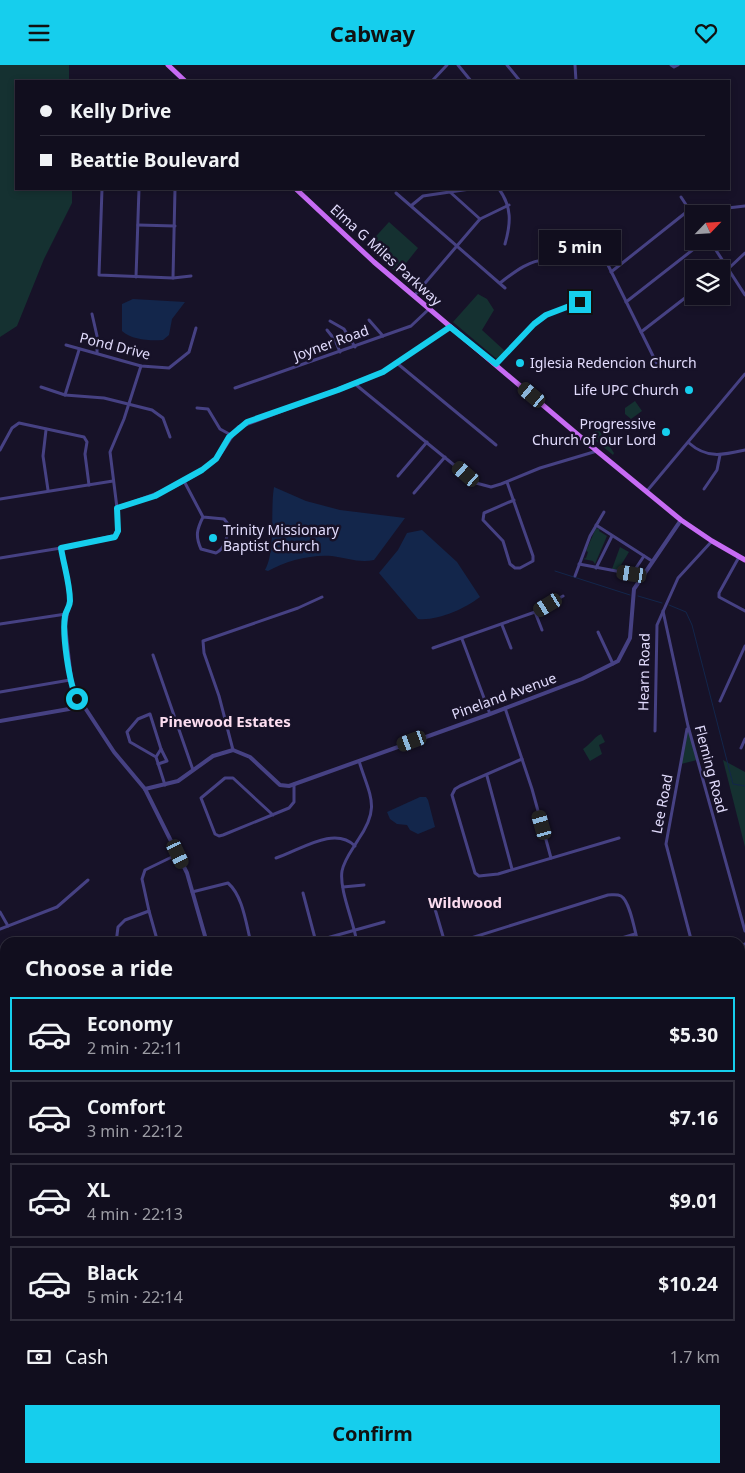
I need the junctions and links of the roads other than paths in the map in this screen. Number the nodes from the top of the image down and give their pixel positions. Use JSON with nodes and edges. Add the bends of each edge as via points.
{"nodes":[{"id":1,"x":168,"y":65,"type":"edge"},
{"id":2,"x":447,"y":65,"type":"edge"},
{"id":3,"x":458,"y":65,"type":"edge"},
{"id":4,"x":507,"y":65,"type":"edge"},
{"id":5,"x":575,"y":65,"type":"edge"},
{"id":6,"x":672,"y":65,"type":"edge"},
{"id":7,"x":678,"y":65,"type":"edge"},
{"id":8,"x":184,"y":80,"type":"edge"},
{"id":9,"x":433,"y":80,"type":"edge"},
{"id":10,"x":470,"y":80,"type":"edge"},
{"id":11,"x":519,"y":80,"type":"edge"},
{"id":12,"x":576,"y":80,"type":"edge"},
{"id":13,"x":102,"y":190,"type":"edge"},
{"id":14,"x":139,"y":190,"type":"edge"},
{"id":15,"x":175,"y":190,"type":"edge"},
{"id":16,"x":297,"y":190,"type":"edge"},
{"id":17,"x":463,"y":190,"type":"edge"},
{"id":18,"x":500,"y":190,"type":"edge"},
{"id":19,"x":450,"y":192,"type":"junction"},
{"id":20,"x":396,"y":193,"type":"dead end"},
{"id":21,"x":681,"y":197,"type":"dead end"},
{"id":22,"x":412,"y":205,"type":"junction"},
{"id":23,"x":508,"y":205,"type":"junction"},
{"id":24,"x":686,"y":205,"type":"edge"},
{"id":25,"x":745,"y":206,"type":"edge"},
{"id":26,"x":730,"y":208,"type":"edge"},
{"id":27,"x":685,"y":213,"type":"edge"},
{"id":28,"x":480,"y":219,"type":"junction"},
{"id":29,"x":138,"y":225,"type":"junction"},
{"id":30,"x":175,"y":226,"type":"junction"},
{"id":31,"x":505,"y":244,"type":"dead end"},
{"id":32,"x":458,"y":247,"type":"junction"},
{"id":33,"x":692,"y":250,"type":"edge"},
{"id":34,"x":745,"y":253,"type":"edge"},
{"id":35,"x":605,"y":259,"type":"dead end"},
{"id":36,"x":547,"y":260,"type":"dead end"},
{"id":37,"x":730,"y":267,"type":"edge"},
{"id":38,"x":611,"y":272,"type":"junction"},
{"id":39,"x":730,"y":272,"type":"edge"},
{"id":40,"x":191,"y":276,"type":"dead end"},
{"id":41,"x":136,"y":277,"type":"junction"},
{"id":42,"x":174,"y":278,"type":"junction"},
{"id":43,"x":500,"y":283,"type":"junction"},
{"id":44,"x":506,"y":288,"type":"dead end"},
{"id":45,"x":745,"y":295,"type":"edge"},
{"id":46,"x":414,"y":296,"type":"junction"},
{"id":47,"x":685,"y":298,"type":"edge"},
{"id":48,"x":580,"y":302,"type":"dead end"},
{"id":49,"x":626,"y":302,"type":"junction"},
{"id":50,"x":429,"y":309,"type":"junction"},
{"id":51,"x":92,"y":314,"type":"dead end"},
{"id":52,"x":369,"y":320,"type":"dead end"},
{"id":53,"x":330,"y":321,"type":"dead end"},
{"id":54,"x":450,"y":327,"type":"junction"},
{"id":55,"x":196,"y":328,"type":"dead end"},
{"id":56,"x":327,"y":330,"type":"dead end"},
{"id":57,"x":641,"y":332,"type":"junction"},
{"id":58,"x":383,"y":336,"type":"junction"},
{"id":59,"x":66,"y":345,"type":"dead end"},
{"id":60,"x":354,"y":347,"type":"junction"},
{"id":61,"x":79,"y":350,"type":"junction"},
{"id":62,"x":340,"y":352,"type":"junction"},
{"id":63,"x":97,"y":353,"type":"junction"},
{"id":64,"x":398,"y":364,"type":"junction"},
{"id":65,"x":496,"y":364,"type":"junction"},
{"id":66,"x":657,"y":364,"type":"dead end"},
{"id":67,"x":141,"y":366,"type":"junction"},
{"id":68,"x":745,"y":374,"type":"edge"},
{"id":69,"x":355,"y":384,"type":"junction"},
{"id":70,"x":41,"y":387,"type":"dead end"},
{"id":71,"x":235,"y":388,"type":"dead end"},
{"id":72,"x":65,"y":395,"type":"junction"},
{"id":73,"x":128,"y":403,"type":"junction"},
{"id":74,"x":197,"y":408,"type":"dead end"},
{"id":75,"x":46,"y":430,"type":"junction"},
{"id":76,"x":231,"y":435,"type":"junction"},
{"id":77,"x":170,"y":437,"type":"dead end"},
{"id":78,"x":427,"y":442,"type":"junction"},
{"id":79,"x":689,"y":443,"type":"junction"},
{"id":80,"x":496,"y":445,"type":"dead end"},
{"id":81,"x":0,"y":450,"type":"edge"},
{"id":82,"x":597,"y":451,"type":"junction"},
{"id":83,"x":745,"y":451,"type":"edge"},
{"id":84,"x":720,"y":455,"type":"junction"},
{"id":85,"x":445,"y":457,"type":"junction"},
{"id":86,"x":398,"y":476,"type":"dead end"},
{"id":87,"x":113,"y":481,"type":"junction"},
{"id":88,"x":184,"y":481,"type":"junction"},
{"id":89,"x":508,"y":481,"type":"junction"},
{"id":90,"x":89,"y":485,"type":"junction"},
{"id":91,"x":704,"y":489,"type":"dead end"},
{"id":92,"x":48,"y":490,"type":"junction"},
{"id":93,"x":647,"y":491,"type":"junction"},
{"id":94,"x":414,"y":493,"type":"dead end"},
{"id":95,"x":0,"y":499,"type":"edge"},
{"id":96,"x":514,"y":500,"type":"junction"},
{"id":97,"x":117,"y":508,"type":"junction"},
{"id":98,"x":604,"y":512,"type":"dead end"},
{"id":99,"x":203,"y":517,"type":"junction"},
{"id":100,"x":681,"y":520,"type":"junction"},
{"id":101,"x":596,"y":525,"type":"junction"},
{"id":102,"x":612,"y":536,"type":"junction"},
{"id":103,"x":712,"y":541,"type":"junction"},
{"id":104,"x":61,"y":548,"type":"junction"},
{"id":105,"x":644,"y":556,"type":"junction"},
{"id":106,"x":0,"y":558,"type":"edge"},
{"id":107,"x":742,"y":558,"type":"edge"},
{"id":108,"x":652,"y":561,"type":"junction"},
{"id":109,"x":579,"y":564,"type":"junction"},
{"id":110,"x":596,"y":568,"type":"junction"},
{"id":111,"x":575,"y":576,"type":"dead end"},
{"id":112,"x":563,"y":595,"type":"dead end"},
{"id":113,"x":322,"y":597,"type":"dead end"},
{"id":114,"x":663,"y":611,"type":"junction"},
{"id":115,"x":745,"y":611,"type":"edge"},
{"id":116,"x":535,"y":612,"type":"junction"},
{"id":117,"x":66,"y":614,"type":"junction"},
{"id":118,"x":0,"y":624,"type":"edge"},
{"id":119,"x":502,"y":625,"type":"junction"},
{"id":120,"x":542,"y":630,"type":"dead end"},
{"id":121,"x":598,"y":632,"type":"dead end"},
{"id":122,"x":462,"y":639,"type":"junction"},
{"id":123,"x":745,"y":646,"type":"edge"},
{"id":124,"x":433,"y":648,"type":"dead end"},
{"id":125,"x":511,"y":648,"type":"dead end"},
{"id":126,"x":153,"y":655,"type":"dead end"},
{"id":127,"x":613,"y":665,"type":"junction"},
{"id":128,"x":70,"y":680,"type":"junction"},
{"id":129,"x":0,"y":692,"type":"edge"},
{"id":130,"x":720,"y":701,"type":"dead end"},
{"id":131,"x":80,"y":704,"type":"junction"},
{"id":132,"x":505,"y":708,"type":"junction"},
{"id":133,"x":490,"y":714,"type":"junction"},
{"id":134,"x":0,"y":721,"type":"edge"},
{"id":135,"x":688,"y":726,"type":"junction"},
{"id":136,"x":655,"y":731,"type":"dead end"},
{"id":137,"x":745,"y":739,"type":"edge"},
{"id":138,"x":741,"y":748,"type":"dead end"},
{"id":139,"x":161,"y":749,"type":"junction"},
{"id":140,"x":233,"y":750,"type":"junction"},
{"id":141,"x":156,"y":757,"type":"junction"},
{"id":142,"x":522,"y":759,"type":"junction"},
{"id":143,"x":358,"y":761,"type":"junction"},
{"id":144,"x":158,"y":764,"type":"junction"},
{"id":145,"x":193,"y":770,"type":"junction"},
{"id":146,"x":487,"y":776,"type":"junction"},
{"id":147,"x":294,"y":784,"type":"junction"},
{"id":148,"x":165,"y":785,"type":"junction"},
{"id":149,"x":145,"y":789,"type":"junction"},
{"id":150,"x":273,"y":815,"type":"junction"},
{"id":151,"x":619,"y":838,"type":"dead end"},
{"id":152,"x":355,"y":846,"type":"junction"},
{"id":153,"x":178,"y":854,"type":"junction"},
{"id":154,"x":276,"y":858,"type":"dead end"},
{"id":155,"x":551,"y":858,"type":"junction"},
{"id":156,"x":512,"y":869,"type":"junction"},
{"id":157,"x":88,"y":880,"type":"dead end"},
{"id":158,"x":364,"y":885,"type":"dead end"},
{"id":159,"x":343,"y":887,"type":"junction"},
{"id":160,"x":192,"y":892,"type":"junction"},
{"id":161,"x":303,"y":893,"type":"dead end"},
{"id":162,"x":435,"y":909,"type":"dead end"},
{"id":163,"x":149,"y":911,"type":"junction"},
{"id":164,"x":0,"y":912,"type":"edge"},
{"id":165,"x":384,"y":922,"type":"dead end"},
{"id":166,"x":8,"y":926,"type":"junction"},
{"id":167,"x":0,"y":929,"type":"edge"},
{"id":168,"x":355,"y":931,"type":"junction"},
{"id":169,"x":745,"y":931,"type":"edge"},
{"id":170,"x":636,"y":934,"type":"junction"},
{"id":171,"x":115,"y":937,"type":"edge"},
{"id":172,"x":156,"y":937,"type":"edge"},
{"id":173,"x":205,"y":937,"type":"edge"},
{"id":174,"x":249,"y":937,"type":"edge"},
{"id":175,"x":315,"y":937,"type":"edge"},
{"id":176,"x":334,"y":937,"type":"edge"},
{"id":177,"x":356,"y":937,"type":"edge"},
{"id":178,"x":443,"y":937,"type":"edge"},
{"id":179,"x":474,"y":937,"type":"edge"},
{"id":180,"x":626,"y":937,"type":"edge"},
{"id":181,"x":637,"y":937,"type":"edge"},
{"id":182,"x":690,"y":937,"type":"edge"}],
"edges":[{"from":1,"to":8,"type":"main road"},
{"from":2,"to":9,"type":"street"},
{"from":3,"to":10,"type":"street"},
{"from":4,"to":11,"type":"street"},
{"from":5,"to":12,"type":"street"},
{"from":6,"to":7,"type":"street"},
{"from":13,"to":41,"type":"street","via":[[99,275]]},
{"from":14,"to":29,"type":"street"},
{"from":15,"to":30,"type":"street"},
{"from":16,"to":46,"type":"main road","name":"Elma G Miles Parkway"},
{"from":17,"to":19,"type":"street"},
{"from":18,"to":23,"type":"street"},
{"from":19,"to":22,"type":"street","via":[[423,196]]},
{"from":19,"to":28,"type":"street"},
{"from":20,"to":22,"type":"street"},
{"from":21,"to":24,"type":"street"},
{"from":22,"to":32,"type":"street"},
{"from":23,"to":28,"type":"street"},
{"from":23,"to":31,"type":"street","via":[[510,223]]},
{"from":25,"to":26,"type":"street"},
{"from":27,"to":38,"type":"street"},
{"from":28,"to":32,"type":"street"},
{"from":29,"to":30,"type":"street"},
{"from":29,"to":41,"type":"street"},
{"from":30,"to":42,"type":"street"},
{"from":32,"to":43,"type":"street"},
{"from":32,"to":46,"type":"street"},
{"from":33,"to":49,"type":"street"},
{"from":34,"to":37,"type":"street"},
{"from":35,"to":38,"type":"street"},
{"from":36,"to":43,"type":"street","via":[[540,259]]},
{"from":38,"to":49,"type":"street"},
{"from":39,"to":45,"type":"street"},
{"from":40,"to":42,"type":"street"},
{"from":41,"to":42,"type":"street"},
{"from":43,"to":44,"type":"street"},
{"from":46,"to":50,"type":"main road","name":"Elma G Miles Parkway"},
{"from":47,"to":57,"type":"street"},
{"from":48,"to":65,"type":"street","via":[[546,315]]},
{"from":49,"to":57,"type":"street"},
{"from":50,"to":54,"type":"main road","name":"Elma G Miles Parkway"},
{"from":50,"to":58,"type":"street","name":"Joyner Road","via":[[416,324]]},
{"from":51,"to":63,"type":"street"},
{"from":52,"to":58,"type":"street"},
{"from":53,"to":60,"type":"street","via":[[344,329]]},
{"from":54,"to":64,"type":"street"},
{"from":54,"to":65,"type":"main road","name":"Elma G Miles Parkway"},
{"from":55,"to":67,"type":"street","name":"Pond Drive","via":[[189,352],[177,363],[169,368]]},
{"from":56,"to":62,"type":"street"},
{"from":57,"to":66,"type":"street"},
{"from":58,"to":60,"type":"street","name":"Joyner Road"},
{"from":59,"to":61,"type":"street","name":"Pond Drive"},
{"from":60,"to":62,"type":"street","name":"Joyner Road"},
{"from":61,"to":63,"type":"street","name":"Pond Drive"},
{"from":61,"to":72,"type":"street"},
{"from":62,"to":71,"type":"street","name":"Joyner Road"},
{"from":63,"to":67,"type":"street","name":"Pond Drive"},
{"from":64,"to":69,"type":"street"},
{"from":64,"to":80,"type":"street"},
{"from":65,"to":82,"type":"main road","name":"Elma G Miles Parkway"},
{"from":67,"to":73,"type":"street"},
{"from":68,"to":79,"type":"street"},
{"from":69,"to":76,"type":"street","via":[[247,422]]},
{"from":69,"to":78,"type":"street"},
{"from":70,"to":72,"type":"street"},
{"from":72,"to":73,"type":"street"},
{"from":73,"to":77,"type":"street","via":[[158,412]]},
{"from":73,"to":87,"type":"street","via":[[110,452]]},
{"from":74,"to":76,"type":"street","via":[[208,409],[220,429]]},
{"from":75,"to":81,"type":"street","via":[[24,423],[15,425]]},
{"from":75,"to":90,"type":"street","via":[[86,439]]},
{"from":75,"to":92,"type":"street","via":[[42,455]]},
{"from":76,"to":88,"type":"street","via":[[216,459]]},
{"from":78,"to":85,"type":"street"},
{"from":78,"to":86,"type":"street"},
{"from":79,"to":84,"type":"street","via":[[704,453]]},
{"from":79,"to":93,"type":"street"},
{"from":82,"to":89,"type":"street"},
{"from":82,"to":93,"type":"main road","name":"Elma G Miles Parkway"},
{"from":83,"to":84,"type":"street"},
{"from":84,"to":91,"type":"street","via":[[717,470]]},
{"from":85,"to":89,"type":"street","via":[[483,487]]},
{"from":85,"to":94,"type":"street"},
{"from":87,"to":90,"type":"street"},
{"from":87,"to":97,"type":"street"},
{"from":88,"to":97,"type":"street","via":[[155,496]]},
{"from":88,"to":99,"type":"street"},
{"from":89,"to":96,"type":"street"},
{"from":90,"to":92,"type":"street"},
{"from":92,"to":95,"type":"street"},
{"from":93,"to":100,"type":"main road","name":"Elma G Miles Parkway"},
{"from":96,"to":96,"type":"street","via":[[533,556],[533,561],[520,569],[510,564],[503,541],[483,520],[489,509]]},
{"from":97,"to":104,"type":"street","via":[[118,531],[115,537]]},
{"from":98,"to":101,"type":"street"},
{"from":99,"to":99,"type":"street","via":[[224,519],[228,524],[221,551],[200,549],[196,531]]},
{"from":100,"to":103,"type":"main road","name":"Elma G Miles Parkway"},
{"from":100,"to":108,"type":"street"},
{"from":101,"to":102,"type":"street"},
{"from":101,"to":109,"type":"street"},
{"from":102,"to":105,"type":"street"},
{"from":102,"to":110,"type":"street"},
{"from":103,"to":107,"type":"main road","name":"Elma G Miles Parkway"},
{"from":103,"to":114,"type":"street","name":"Hearn Road","via":[[678,578]]},
{"from":104,"to":106,"type":"street"},
{"from":104,"to":117,"type":"street","via":[[70,595]]},
{"from":105,"to":108,"type":"street"},
{"from":105,"to":110,"type":"street","via":[[632,574]]},
{"from":107,"to":115,"type":"street","via":[[719,597]]},
{"from":108,"to":127,"type":"street","via":[[634,589],[630,639],[622,656]]},
{"from":109,"to":110,"type":"street"},
{"from":109,"to":111,"type":"street"},
{"from":112,"to":116,"type":"street"},
{"from":113,"to":140,"type":"street","via":[[298,609],[206,639],[202,645]]},
{"from":114,"to":135,"type":"street","name":"Fleming Road"},
{"from":114,"to":136,"type":"street","name":"Hearn Road","via":[[656,625]]},
{"from":116,"to":119,"type":"street"},
{"from":116,"to":120,"type":"street"},
{"from":117,"to":118,"type":"street"},
{"from":117,"to":128,"type":"street"},
{"from":119,"to":122,"type":"street"},
{"from":119,"to":125,"type":"street"},
{"from":121,"to":127,"type":"street"},
{"from":122,"to":124,"type":"street"},
{"from":122,"to":133,"type":"street"},
{"from":123,"to":130,"type":"street"},
{"from":126,"to":145,"type":"street"},
{"from":127,"to":132,"type":"street","name":"Pineland Avenue"},
{"from":128,"to":129,"type":"street"},
{"from":128,"to":131,"type":"street"},
{"from":131,"to":134,"type":"street","via":[[69,709]]},
{"from":131,"to":149,"type":"street","via":[[118,758]]},
{"from":132,"to":133,"type":"street","name":"Pineland Avenue"},
{"from":132,"to":142,"type":"street"},
{"from":133,"to":143,"type":"street","name":"Pineland Avenue"},
{"from":135,"to":169,"type":"street","name":"Fleming Road"},
{"from":135,"to":182,"type":"street","name":"Lee Road","via":[[666,844]]},
{"from":137,"to":138,"type":"street"},
{"from":139,"to":141,"type":"street"},
{"from":139,"to":141,"type":"street","via":[[150,714],[138,719],[127,732],[130,742]]},
{"from":139,"to":144,"type":"street","via":[[167,761]]},
{"from":140,"to":145,"type":"street","via":[[221,752]]},
{"from":140,"to":147,"type":"street","via":[[250,757],[280,785]]},
{"from":141,"to":144,"type":"street"},
{"from":142,"to":146,"type":"street"},
{"from":142,"to":155,"type":"street"},
{"from":143,"to":147,"type":"street","name":"Pineland Avenue"},
{"from":143,"to":152,"type":"street","via":[[372,804],[372,816]]},
{"from":144,"to":148,"type":"street"},
{"from":145,"to":148,"type":"street","via":[[178,781]]},
{"from":146,"to":156,"type":"street"},
{"from":146,"to":156,"type":"street","via":[[455,789],[452,795],[454,805],[475,873],[485,876]]},
{"from":147,"to":150,"type":"street","via":[[294,802],[290,808]]},
{"from":148,"to":149,"type":"street"},
{"from":149,"to":153,"type":"street"},
{"from":150,"to":150,"type":"street","via":[[218,836],[214,834],[201,798],[225,777],[233,778]]},
{"from":151,"to":155,"type":"street"},
{"from":152,"to":154,"type":"street","via":[[341,838],[330,839]]},
{"from":152,"to":159,"type":"street","via":[[342,872]]},
{"from":153,"to":160,"type":"street"},
{"from":153,"to":163,"type":"street","via":[[145,870],[142,879]]},
{"from":155,"to":156,"type":"street"},
{"from":157,"to":166,"type":"street","via":[[57,907]]},
{"from":158,"to":159,"type":"street"},
{"from":159,"to":168,"type":"street"},
{"from":160,"to":173,"type":"street"},
{"from":160,"to":174,"type":"street","via":[[228,883],[232,886]]},
{"from":161,"to":175,"type":"street"},
{"from":162,"to":178,"type":"street"},
{"from":163,"to":171,"type":"street","via":[[121,923]]},
{"from":163,"to":172,"type":"street"},
{"from":164,"to":166,"type":"street"},
{"from":165,"to":168,"type":"street"},
{"from":166,"to":167,"type":"street"},
{"from":168,"to":176,"type":"street"},
{"from":168,"to":177,"type":"street"},
{"from":170,"to":179,"type":"street","via":[[623,897],[608,895]]},
{"from":170,"to":180,"type":"street"},
{"from":170,"to":181,"type":"street"}]}
